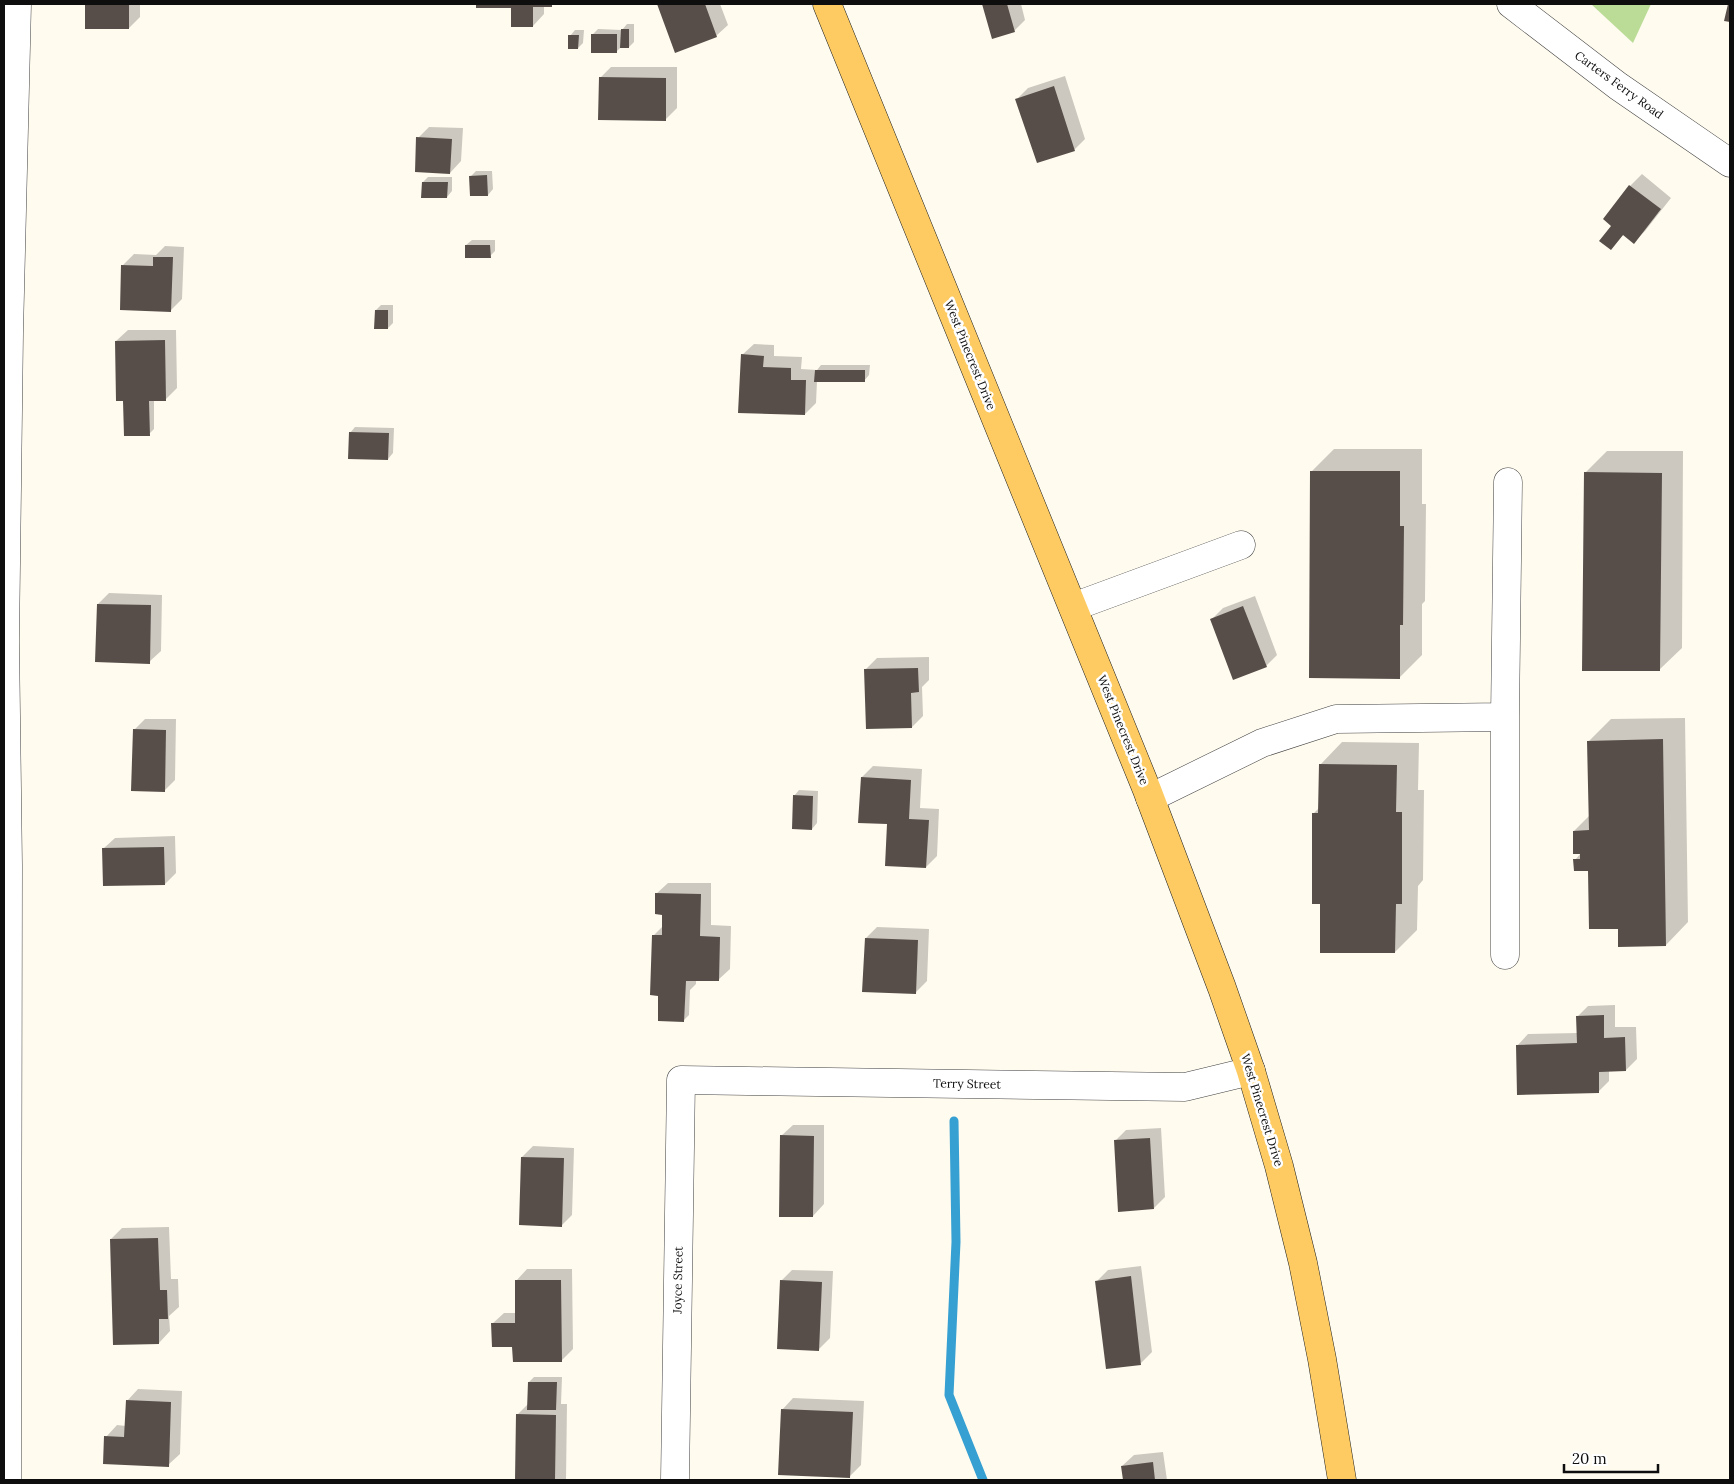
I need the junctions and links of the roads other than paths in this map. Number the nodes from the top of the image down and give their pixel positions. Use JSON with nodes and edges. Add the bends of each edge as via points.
{"nodes":[{"id":1,"x":16,"y":4,"type":"edge"},
{"id":2,"x":827,"y":4,"type":"edge"},
{"id":3,"x":1511,"y":4,"type":"edge"},
{"id":4,"x":1730,"y":163,"type":"edge"},
{"id":5,"x":1508,"y":482,"type":"dead end"},
{"id":6,"x":1242,"y":545,"type":"dead end"},
{"id":7,"x":1073,"y":607,"type":"junction"},
{"id":8,"x":1505,"y":716,"type":"junction"},
{"id":9,"x":1150,"y":798,"type":"junction"},
{"id":10,"x":1505,"y":955,"type":"dead end"},
{"id":11,"x":1251,"y":1071,"type":"junction"},
{"id":12,"x":681,"y":1080,"type":"joint"},
{"id":13,"x":7,"y":1480,"type":"edge"},
{"id":14,"x":675,"y":1480,"type":"edge"},
{"id":15,"x":1342,"y":1480,"type":"edge"}],
"edges":[{"from":1,"to":13,"type":"street","via":[[5,641]]},
{"from":2,"to":7,"type":"main road","name":"West Pinecrest Drive"},
{"from":3,"to":4,"type":"street","name":"Carters Ferry Road","via":[[1618,86]]},
{"from":5,"to":8,"type":"street"},
{"from":6,"to":7,"type":"street"},
{"from":7,"to":9,"type":"main road","name":"West Pinecrest Drive"},
{"from":8,"to":9,"type":"street","via":[[1336,719],[1262,743]]},
{"from":8,"to":10,"type":"street"},
{"from":9,"to":11,"type":"main road","name":"West Pinecrest Drive"},
{"from":11,"to":12,"type":"street","name":"Terry Street","via":[[1186,1087]]},
{"from":11,"to":15,"type":"main road","name":"West Pinecrest Drive","via":[[1303,1263]]},
{"from":12,"to":14,"type":"street","name":"Joyce Street"}]}
